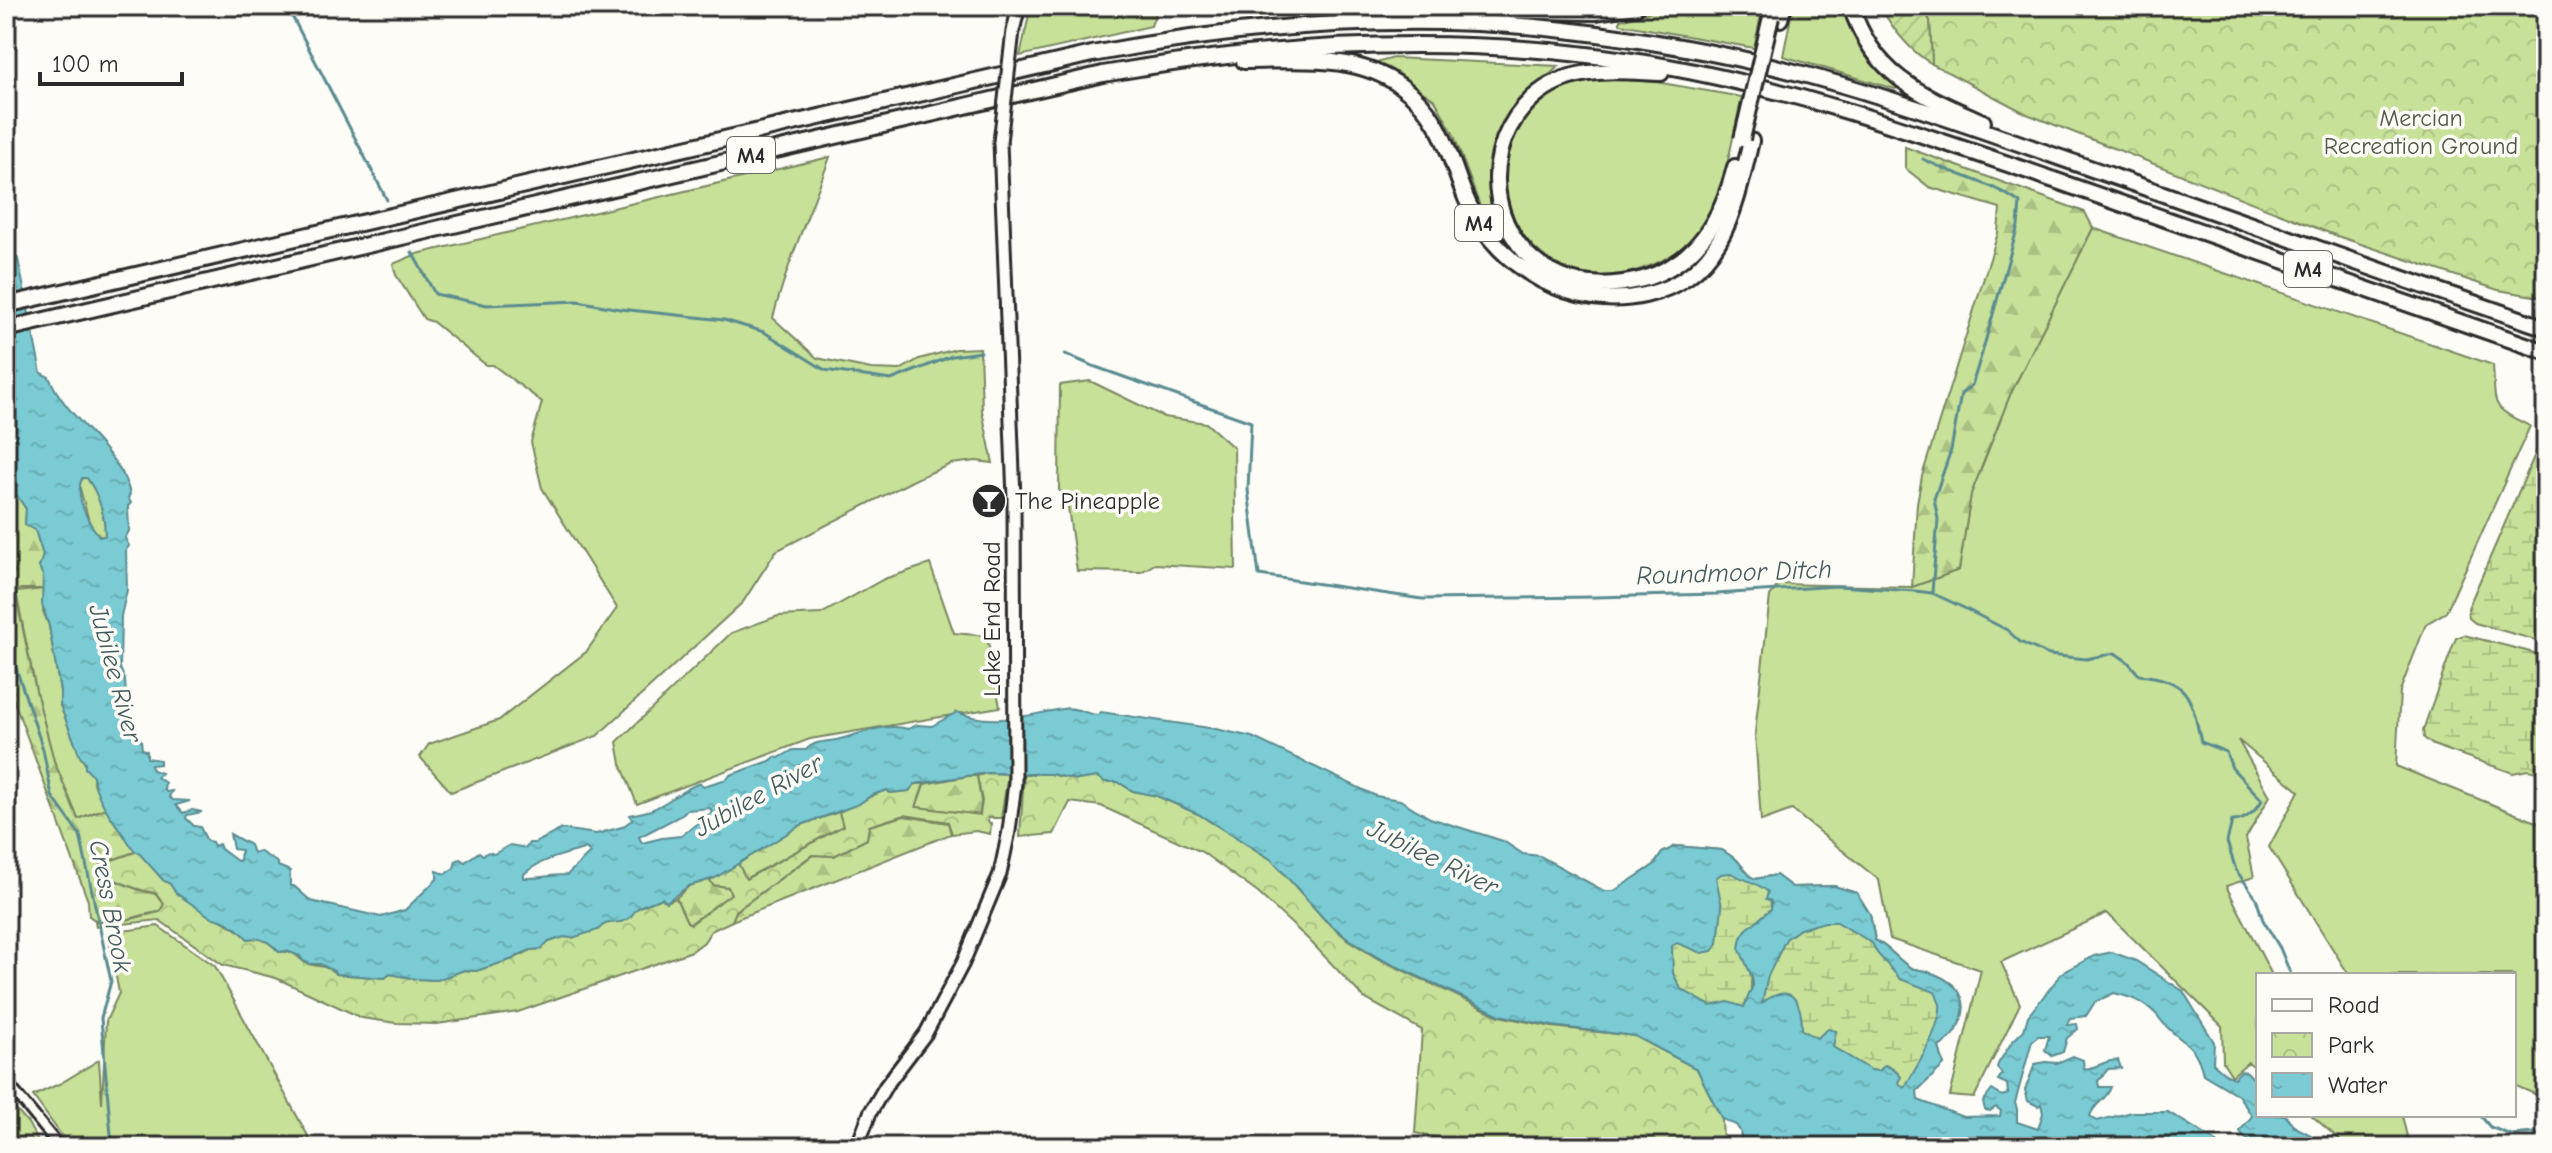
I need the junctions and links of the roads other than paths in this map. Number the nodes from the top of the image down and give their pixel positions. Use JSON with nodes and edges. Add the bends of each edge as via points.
{"nodes":[{"id":1,"x":1019,"y":6,"type":"edge"},
{"id":2,"x":1637,"y":6,"type":"edge"},
{"id":3,"x":1851,"y":6,"type":"edge"},
{"id":4,"x":1777,"y":12,"type":"edge"},
{"id":5,"x":1392,"y":22,"type":"junction"},
{"id":6,"x":1176,"y":61,"type":"junction"},
{"id":7,"x":1714,"y":76,"type":"junction"},
{"id":8,"x":1746,"y":140,"type":"junction"},
{"id":9,"x":2080,"y":165,"type":"junction"},
{"id":10,"x":6,"y":305,"type":"edge"},
{"id":11,"x":2546,"y":328,"type":"edge"},
{"id":12,"x":6,"y":329,"type":"edge"},
{"id":13,"x":2546,"y":352,"type":"edge"},
{"id":14,"x":6,"y":1081,"type":"edge"},
{"id":15,"x":60,"y":1147,"type":"edge"},
{"id":16,"x":857,"y":1147,"type":"edge"}],
"edges":[{"from":1,"to":16,"type":"main road","name":"Lake End Road","bridge":true,"via":[[1000,142],[1014,498],[1015,783],[1009,831],[981,924],[933,1022],[885,1087]]},
{"from":2,"to":5,"type":"highway","number":"M4","via":[[1585,12],[1484,10]]},
{"from":3,"to":9,"type":"highway","number":"M4","via":[[1868,45],[1901,81]]},
{"from":4,"to":8,"type":"highway","number":"M4"},
{"from":5,"to":9,"type":"highway","number":"M4","via":[[1562,29],[1726,56],[1896,101]]},
{"from":5,"to":10,"type":"highway","number":"M4","via":[[1223,33],[1092,54]]},
{"from":6,"to":7,"type":"highway","number":"M4","via":[[1319,47],[1471,45],[1604,57]]},
{"from":6,"to":8,"type":"highway","number":"M4","via":[[1334,61],[1390,79],[1436,121],[1471,208],[1493,242],[1541,280],[1595,297],[1658,292],[1701,265],[1725,232],[1736,202]]},
{"from":6,"to":12,"type":"highway","number":"M4"},
{"from":7,"to":8,"type":"highway","number":"M4","via":[[1606,72],[1571,76],[1550,85],[1520,111],[1501,146],[1496,183],[1503,216],[1524,250],[1560,277],[1603,285],[1652,276],[1693,251],[1710,231]]},
{"from":7,"to":13,"type":"highway","number":"M4","via":[[1929,136]]},
{"from":9,"to":11,"type":"highway","number":"M4"},
{"from":14,"to":15,"type":"street"}]}
